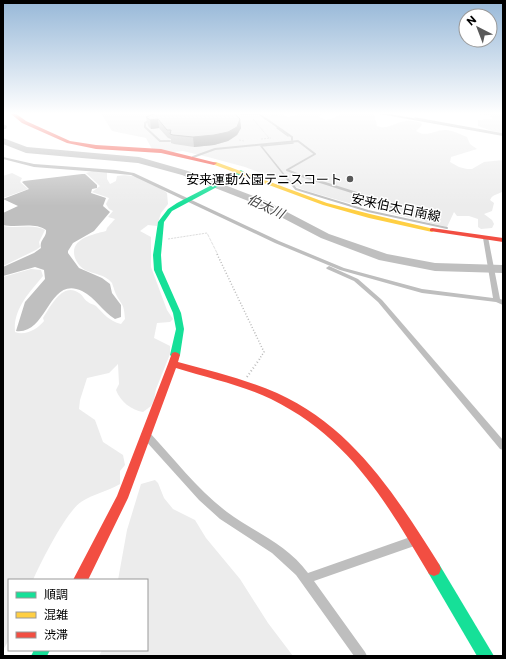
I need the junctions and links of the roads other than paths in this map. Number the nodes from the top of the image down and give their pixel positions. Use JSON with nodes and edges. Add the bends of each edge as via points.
{"nodes":[{"id":1,"x":82,"y":144,"type":"edge"},
{"id":2,"x":259,"y":144,"type":"edge"},
{"id":3,"x":301,"y":144,"type":"edge"},
{"id":4,"x":193,"y":157,"type":"junction"},
{"id":5,"x":3,"y":158,"type":"edge"},
{"id":6,"x":237,"y":174,"type":"junction"},
{"id":7,"x":189,"y":198,"type":"junction"},
{"id":8,"x":392,"y":207,"type":"dead end"},
{"id":9,"x":503,"y":240,"type":"edge"},
{"id":10,"x":487,"y":241,"type":"junction"},
{"id":11,"x":285,"y":246,"type":"junction"},
{"id":12,"x":499,"y":300,"type":"edge"},
{"id":13,"x":174,"y":364,"type":"junction"},
{"id":14,"x":147,"y":436,"type":"junction"},
{"id":15,"x":503,"y":446,"type":"edge"},
{"id":16,"x":416,"y":540,"type":"junction"},
{"id":17,"x":81,"y":579,"type":"edge"},
{"id":18,"x":305,"y":579,"type":"junction"},
{"id":19,"x":362,"y":656,"type":"edge"},
{"id":20,"x":486,"y":656,"type":"edge"}],
"edges":[{"from":1,"to":4,"type":"street","name":"安来伯太日南線","via":[[160,151]]},
{"from":2,"to":4,"type":"lane","via":[[214,149]]},
{"from":3,"to":8,"type":"lane","via":[[315,154],[287,170]]},
{"from":4,"to":6,"type":"street","name":"安来伯太日南線"},
{"from":5,"to":7,"type":"street","via":[[33,165],[132,174]]},
{"from":6,"to":7,"type":"street"},
{"from":6,"to":10,"type":"street","name":"安来伯太日南線","via":[[351,211]]},
{"from":7,"to":11,"type":"street"},
{"from":7,"to":13,"type":"street","via":[[164,216],[158,241],[158,270],[177,313],[180,329]]},
{"from":9,"to":10,"type":"street","name":"安来伯太日南線"},
{"from":10,"to":12,"type":"street"},
{"from":11,"to":12,"type":"street","via":[[342,268],[422,291]]},
{"from":11,"to":15,"type":"street","via":[[300,256],[356,280],[380,301]]},
{"from":13,"to":14,"type":"street"},
{"from":13,"to":16,"type":"street","via":[[242,384],[288,403],[310,416],[354,451],[389,496]]},
{"from":14,"to":17,"type":"street","via":[[122,498]]},
{"from":14,"to":18,"type":"street","via":[[202,497],[224,516],[276,549]]},
{"from":16,"to":18,"type":"street"},
{"from":16,"to":20,"type":"street"},
{"from":18,"to":19,"type":"street"}]}
